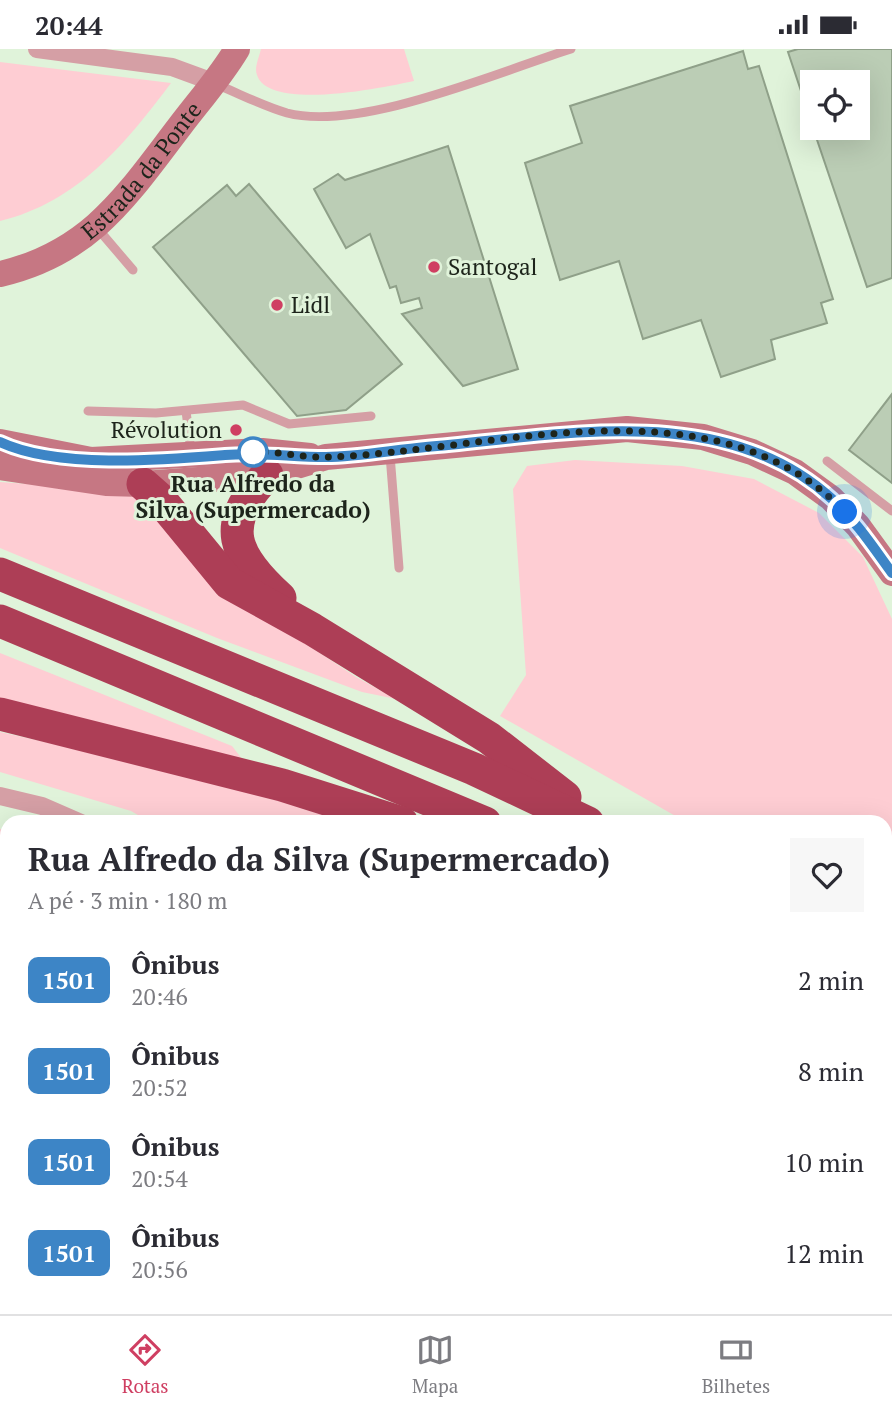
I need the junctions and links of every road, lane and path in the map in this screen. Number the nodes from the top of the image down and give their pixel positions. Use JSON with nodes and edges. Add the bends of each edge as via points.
{"nodes":[{"id":1,"x":37,"y":49,"type":"edge"},
{"id":2,"x":237,"y":49,"type":"edge"},
{"id":3,"x":571,"y":49,"type":"edge"},
{"id":4,"x":213,"y":82,"type":"junction"},
{"id":5,"x":96,"y":228,"type":"junction"},
{"id":6,"x":27,"y":268,"type":"junction"},
{"id":7,"x":133,"y":270,"type":"dead end"},
{"id":8,"x":0,"y":274,"type":"edge"},
{"id":9,"x":0,"y":290,"type":"edge"},
{"id":10,"x":88,"y":411,"type":"dead end"},
{"id":11,"x":186,"y":411,"type":"junction"},
{"id":12,"x":371,"y":416,"type":"dead end"},
{"id":13,"x":0,"y":442,"type":"edge"},
{"id":14,"x":390,"y":450,"type":"junction"},
{"id":15,"x":191,"y":457,"type":"junction"},
{"id":16,"x":326,"y":457,"type":"junction"},
{"id":17,"x":91,"y":460,"type":"junction"},
{"id":18,"x":827,"y":461,"type":"dead end"},
{"id":19,"x":0,"y":467,"type":"edge"},
{"id":20,"x":267,"y":475,"type":"junction"},
{"id":21,"x":143,"y":484,"type":"junction"},
{"id":22,"x":892,"y":511,"type":"edge"},
{"id":23,"x":400,"y":568,"type":"dead end"},
{"id":24,"x":892,"y":573,"type":"edge"},
{"id":25,"x":0,"y":574,"type":"edge"},
{"id":26,"x":0,"y":621,"type":"edge"},
{"id":27,"x":312,"y":628,"type":"junction"},
{"id":28,"x":0,"y":714,"type":"edge"},
{"id":29,"x":0,"y":796,"type":"edge"},
{"id":30,"x":62,"y":815,"type":"edge"},
{"id":31,"x":377,"y":815,"type":"edge"},
{"id":32,"x":466,"y":815,"type":"edge"},
{"id":33,"x":571,"y":815,"type":"edge"},
{"id":34,"x":588,"y":815,"type":"edge"}],
"edges":[{"from":1,"to":4,"type":"street","via":[[172,67]]},
{"from":2,"to":4,"type":"street","name":"Estrada da Ponte"},
{"from":3,"to":4,"type":"lane","via":[[365,113],[289,113]]},
{"from":4,"to":5,"type":"street","name":"Estrada da Ponte","via":[[124,199]]},
{"from":5,"to":6,"type":"street","name":"Estrada da Ponte"},
{"from":5,"to":7,"type":"lane"},
{"from":6,"to":8,"type":"street","name":"Estrada da Ponte"},
{"from":6,"to":9,"type":"street","name":"Estrada da Ponte"},
{"from":10,"to":11,"type":"lane"},
{"from":11,"to":12,"type":"lane","via":[[243,405],[289,423]]},
{"from":11,"to":15,"type":"lane"},
{"from":13,"to":17,"type":"street"},
{"from":14,"to":16,"type":"street"},
{"from":14,"to":23,"type":"lane"},
{"from":14,"to":24,"type":"street","via":[[627,429],[703,437],[795,472],[831,498],[858,526]]},
{"from":15,"to":16,"type":"street","via":[[262,451]]},
{"from":15,"to":17,"type":"street"},
{"from":16,"to":20,"type":"street"},
{"from":17,"to":21,"type":"street"},
{"from":18,"to":22,"type":"lane"},
{"from":19,"to":21,"type":"street"},
{"from":20,"to":21,"type":"street"},
{"from":20,"to":27,"type":"highway","via":[[251,491],[238,516],[240,552],[250,571]]},
{"from":21,"to":27,"type":"highway","via":[[229,583]]},
{"from":25,"to":33,"type":"highway","via":[[461,763]]},
{"from":26,"to":32,"type":"highway"},
{"from":27,"to":34,"type":"highway","via":[[489,737]]},
{"from":28,"to":31,"type":"highway","via":[[282,785]]},
{"from":29,"to":30,"type":"street"}]}
